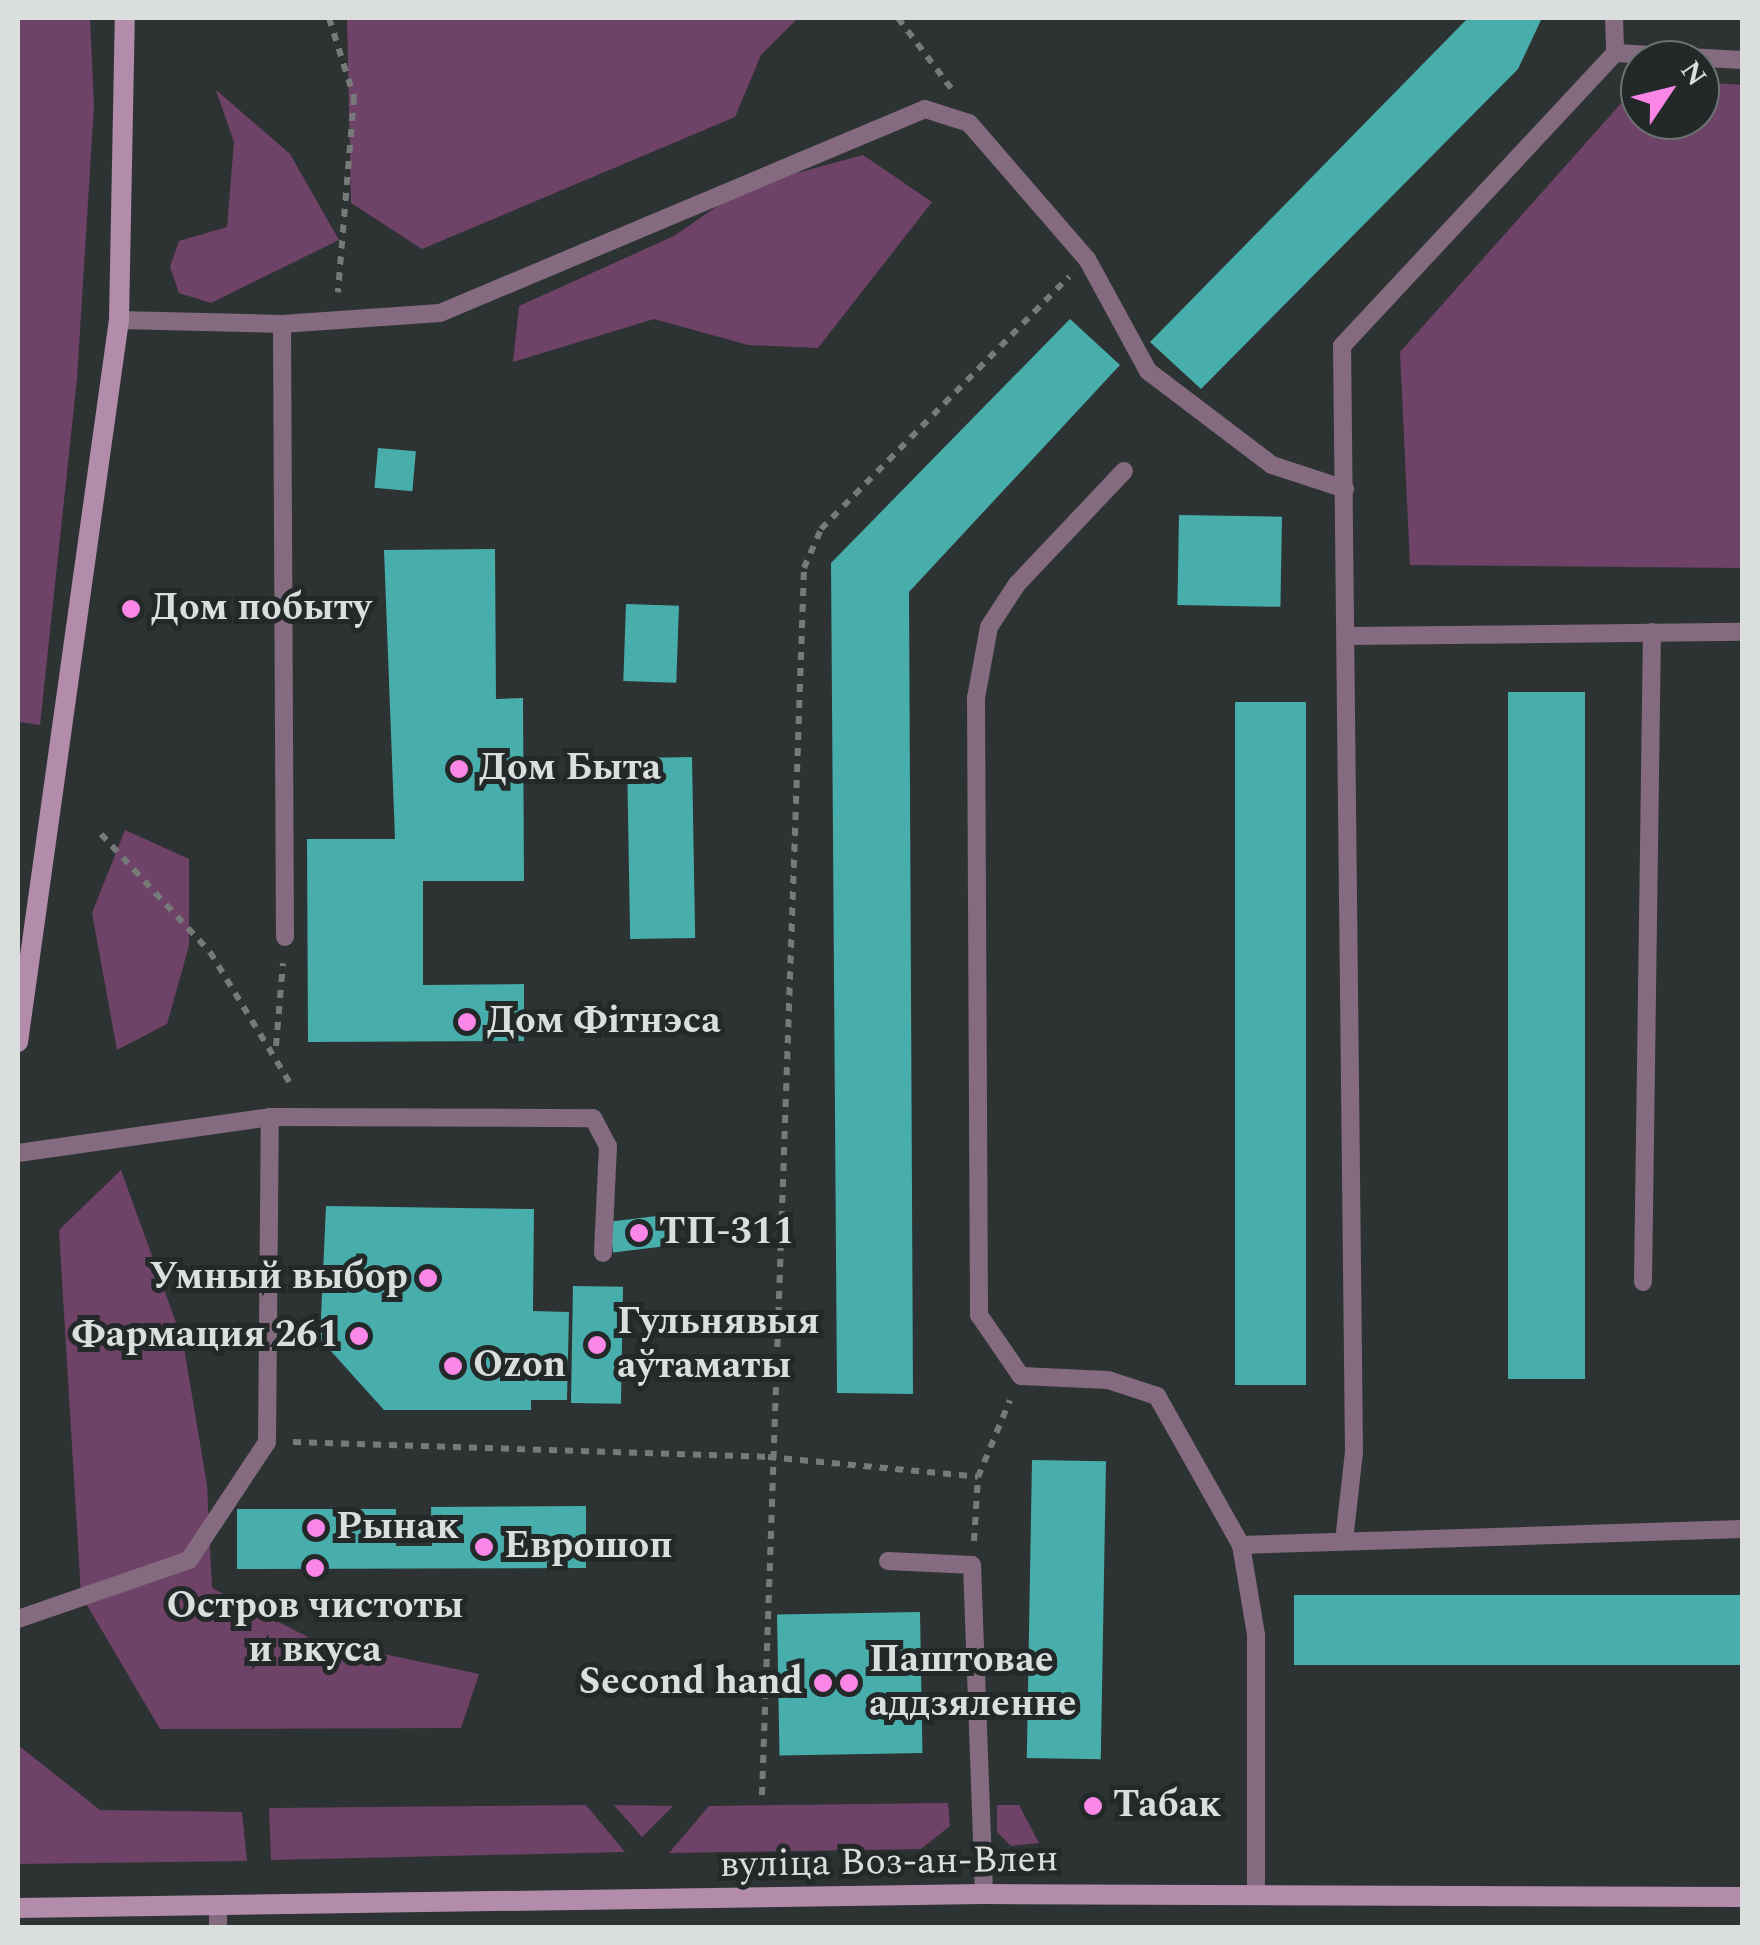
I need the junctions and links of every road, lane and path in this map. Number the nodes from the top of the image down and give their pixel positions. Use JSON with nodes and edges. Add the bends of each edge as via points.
{"nodes":[{"id":1,"x":125,"y":18,"type":"edge"},
{"id":2,"x":329,"y":18,"type":"edge"},
{"id":3,"x":898,"y":18,"type":"edge"},
{"id":4,"x":1614,"y":18,"type":"edge"},
{"id":5,"x":1615,"y":54,"type":"junction"},
{"id":6,"x":1742,"y":60,"type":"edge"},
{"id":7,"x":970,"y":124,"type":"junction"},
{"id":8,"x":1088,"y":259,"type":"junction"},
{"id":9,"x":335,"y":316,"type":"junction"},
{"id":10,"x":119,"y":320,"type":"junction"},
{"id":11,"x":282,"y":324,"type":"junction"},
{"id":12,"x":1124,"y":472,"type":"dead end"},
{"id":13,"x":1345,"y":488,"type":"junction"},
{"id":14,"x":1652,"y":632,"type":"junction"},
{"id":15,"x":1742,"y":632,"type":"edge"},
{"id":16,"x":1348,"y":636,"type":"junction"},
{"id":17,"x":101,"y":834,"type":"dead end"},
{"id":18,"x":285,"y":938,"type":"joint"},
{"id":19,"x":18,"y":1042,"type":"edge"},
{"id":20,"x":276,"y":1047,"type":"junction"},
{"id":21,"x":270,"y":1117,"type":"junction"},
{"id":22,"x":306,"y":1117,"type":"junction"},
{"id":23,"x":18,"y":1153,"type":"edge"},
{"id":24,"x":603,"y":1253,"type":"dead end"},
{"id":25,"x":1643,"y":1282,"type":"dead end"},
{"id":26,"x":1021,"y":1376,"type":"junction"},
{"id":27,"x":267,"y":1442,"type":"junction"},
{"id":28,"x":768,"y":1457,"type":"junction"},
{"id":29,"x":978,"y":1477,"type":"junction"},
{"id":30,"x":1742,"y":1530,"type":"edge"},
{"id":31,"x":1344,"y":1542,"type":"junction"},
{"id":32,"x":1241,"y":1545,"type":"junction"},
{"id":33,"x":888,"y":1561,"type":"dead end"},
{"id":34,"x":972,"y":1565,"type":"junction"},
{"id":35,"x":18,"y":1620,"type":"edge"},
{"id":36,"x":762,"y":1795,"type":"dead end"},
{"id":37,"x":984,"y":1894,"type":"junction"},
{"id":38,"x":18,"y":1896,"type":"edge"},
{"id":39,"x":1256,"y":1896,"type":"junction"},
{"id":40,"x":1742,"y":1897,"type":"edge"},
{"id":41,"x":27,"y":1908,"type":"edge"},
{"id":42,"x":218,"y":1919,"type":"edge"}],
"edges":[{"from":1,"to":10,"type":"main road"},
{"from":2,"to":9,"type":"path","via":[[354,97]]},
{"from":3,"to":7,"type":"path"},
{"from":4,"to":5,"type":"lane"},
{"from":5,"to":6,"type":"lane"},
{"from":5,"to":13,"type":"lane","via":[[1342,346]]},
{"from":7,"to":8,"type":"lane"},
{"from":7,"to":9,"type":"lane","via":[[925,109],[440,314]]},
{"from":8,"to":13,"type":"lane","via":[[1148,371],[1272,465]]},
{"from":8,"to":28,"type":"path","via":[[820,529],[804,568]]},
{"from":9,"to":11,"type":"lane"},
{"from":10,"to":11,"type":"lane"},
{"from":10,"to":19,"type":"main road"},
{"from":11,"to":18,"type":"lane"},
{"from":12,"to":26,"type":"lane","via":[[1017,584],[989,627],[976,698],[979,1315]]},
{"from":13,"to":16,"type":"lane"},
{"from":14,"to":15,"type":"lane"},
{"from":14,"to":16,"type":"lane"},
{"from":14,"to":25,"type":"lane"},
{"from":16,"to":31,"type":"lane","via":[[1346,1366],[1354,1452]]},
{"from":17,"to":20,"type":"path","via":[[210,952]]},
{"from":18,"to":20,"type":"path"},
{"from":20,"to":22,"type":"path"},
{"from":21,"to":22,"type":"lane"},
{"from":21,"to":23,"type":"lane"},
{"from":21,"to":27,"type":"lane"},
{"from":22,"to":24,"type":"lane","via":[[593,1118],[608,1146]]},
{"from":26,"to":29,"type":"path"},
{"from":26,"to":32,"type":"lane","via":[[1108,1380],[1157,1396]]},
{"from":27,"to":28,"type":"path"},
{"from":27,"to":35,"type":"lane","via":[[188,1560]]},
{"from":28,"to":29,"type":"path"},
{"from":28,"to":36,"type":"path"},
{"from":29,"to":34,"type":"path"},
{"from":30,"to":31,"type":"lane"},
{"from":31,"to":32,"type":"lane"},
{"from":32,"to":39,"type":"lane","via":[[1256,1635]]},
{"from":33,"to":34,"type":"lane"},
{"from":34,"to":37,"type":"lane"},
{"from":37,"to":39,"type":"main road","name":"вуліца Воз-ан-Влен"},
{"from":37,"to":42,"type":"main road","name":"вуліца Воз-ан-Влен"},
{"from":38,"to":41,"type":"main road"},
{"from":39,"to":40,"type":"main road","name":"вуліца Воз-ан-Влен"},
{"from":41,"to":42,"type":"main road","name":"вуліца Воз-ан-Влен"}]}
